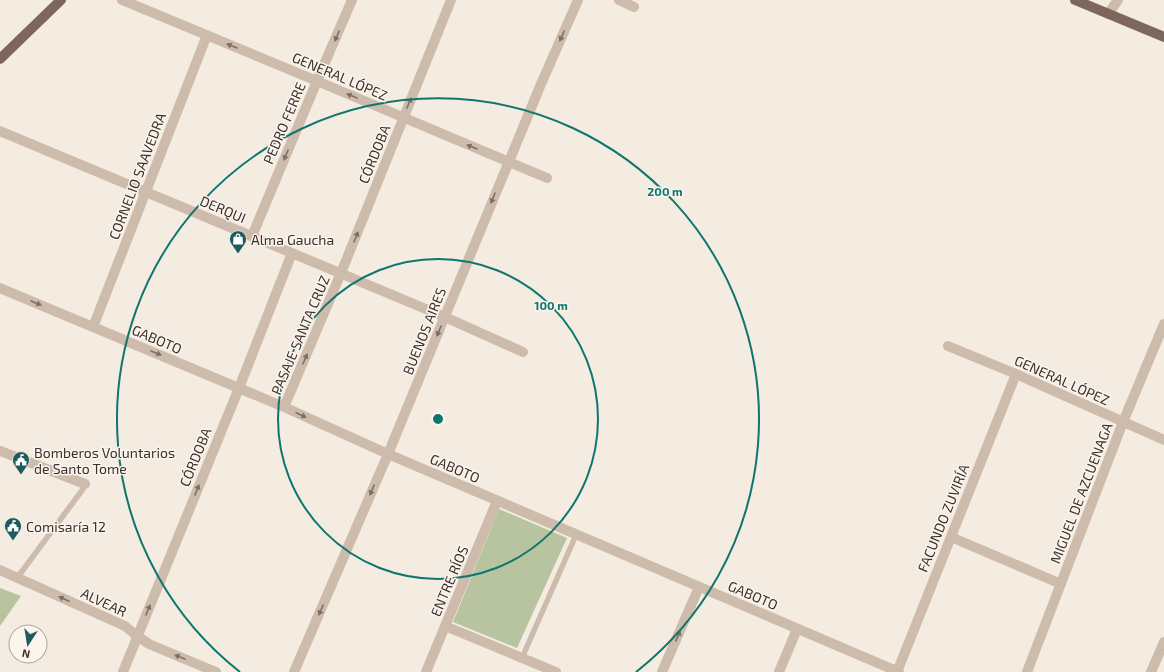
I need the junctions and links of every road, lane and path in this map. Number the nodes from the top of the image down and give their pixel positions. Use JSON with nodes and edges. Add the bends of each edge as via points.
{"nodes":[{"id":1,"x":61,"y":0,"type":"edge"},
{"id":2,"x":122,"y":0,"type":"edge"},
{"id":3,"x":352,"y":0,"type":"edge"},
{"id":4,"x":451,"y":0,"type":"edge"},
{"id":5,"x":578,"y":0,"type":"edge"},
{"id":6,"x":619,"y":0,"type":"edge"},
{"id":7,"x":1075,"y":0,"type":"edge"},
{"id":8,"x":1118,"y":0,"type":"edge"},
{"id":9,"x":634,"y":7,"type":"dead end"},
{"id":10,"x":1108,"y":14,"type":"junction"},
{"id":11,"x":207,"y":35,"type":"junction"},
{"id":12,"x":1164,"y":37,"type":"edge"},
{"id":13,"x":0,"y":59,"type":"edge"},
{"id":14,"x":317,"y":81,"type":"junction"},
{"id":15,"x":403,"y":118,"type":"junction"},
{"id":16,"x":0,"y":131,"type":"edge"},
{"id":17,"x":508,"y":162,"type":"junction"},
{"id":18,"x":547,"y":178,"type":"dead end"},
{"id":19,"x":146,"y":192,"type":"junction"},
{"id":20,"x":252,"y":236,"type":"junction"},
{"id":21,"x":292,"y":252,"type":"junction"},
{"id":22,"x":341,"y":273,"type":"junction"},
{"id":23,"x":0,"y":288,"type":"edge"},
{"id":24,"x":445,"y":316,"type":"junction"},
{"id":25,"x":1164,"y":324,"type":"edge"},
{"id":26,"x":93,"y":327,"type":"junction"},
{"id":27,"x":948,"y":346,"type":"dead end"},
{"id":28,"x":523,"y":352,"type":"dead end"},
{"id":29,"x":1016,"y":374,"type":"junction"},
{"id":30,"x":239,"y":388,"type":"junction"},
{"id":31,"x":284,"y":407,"type":"junction"},
{"id":32,"x":1123,"y":422,"type":"junction"},
{"id":33,"x":1164,"y":440,"type":"edge"},
{"id":34,"x":0,"y":451,"type":"edge"},
{"id":35,"x":388,"y":454,"type":"junction"},
{"id":36,"x":84,"y":487,"type":"joint"},
{"id":37,"x":497,"y":501,"type":"junction"},
{"id":38,"x":576,"y":535,"type":"junction"},
{"id":39,"x":951,"y":537,"type":"junction"},
{"id":40,"x":0,"y":570,"type":"edge"},
{"id":41,"x":17,"y":578,"type":"junction"},
{"id":42,"x":1061,"y":584,"type":"junction"},
{"id":43,"x":698,"y":587,"type":"junction"},
{"id":44,"x":445,"y":626,"type":"junction"},
{"id":45,"x":797,"y":629,"type":"junction"},
{"id":46,"x":137,"y":636,"type":"junction"},
{"id":47,"x":1164,"y":642,"type":"edge"},
{"id":48,"x":522,"y":658,"type":"junction"},
{"id":49,"x":122,"y":672,"type":"edge"},
{"id":50,"x":216,"y":672,"type":"edge"},
{"id":51,"x":294,"y":672,"type":"edge"},
{"id":52,"x":426,"y":672,"type":"edge"},
{"id":53,"x":556,"y":672,"type":"edge"},
{"id":54,"x":662,"y":672,"type":"edge"},
{"id":55,"x":779,"y":672,"type":"edge"},
{"id":56,"x":898,"y":672,"type":"edge"},
{"id":57,"x":1027,"y":672,"type":"edge"},
{"id":58,"x":1151,"y":672,"type":"edge"}],
"edges":[{"from":1,"to":13,"type":"main road"},
{"from":2,"to":11,"type":"street","name":"GENERAL LÓPEZ"},
{"from":3,"to":14,"type":"street","name":"PEDRO FERRE","one_way":true},
{"from":15,"to":4,"type":"street","name":"CÓRDOBA","one_way":true},
{"from":5,"to":17,"type":"street","name":"BUENOS AIRES","one_way":true},
{"from":6,"to":9,"type":"street"},
{"from":7,"to":10,"type":"main road"},
{"from":8,"to":10,"type":"street"},
{"from":10,"to":12,"type":"main road"},
{"from":14,"to":11,"type":"street","name":"GENERAL LÓPEZ","one_way":true},
{"from":11,"to":19,"type":"street","name":"CORNELIO SAAVEDRA"},
{"from":15,"to":14,"type":"street","name":"GENERAL LÓPEZ","one_way":true},
{"from":14,"to":20,"type":"street","name":"PEDRO FERRE","one_way":true},
{"from":17,"to":15,"type":"street","name":"GENERAL LÓPEZ","one_way":true},
{"from":22,"to":15,"type":"street","name":"CÓRDOBA","one_way":true},
{"from":16,"to":19,"type":"street","name":"DERQUI"},
{"from":17,"to":18,"type":"street","name":"GENERAL LÓPEZ"},
{"from":17,"to":24,"type":"street","name":"BUENOS AIRES","one_way":true},
{"from":19,"to":20,"type":"street","name":"DERQUI"},
{"from":19,"to":26,"type":"street","name":"CORNELIO SAAVEDRA"},
{"from":20,"to":21,"type":"street","name":"DERQUI"},
{"from":21,"to":22,"type":"street","name":"DERQUI"},
{"from":21,"to":30,"type":"street","name":"CÓRDOBA"},
{"from":22,"to":24,"type":"street","name":"DERQUI"},
{"from":31,"to":22,"type":"street","name":"PASAJE SANTA CRUZ","one_way":true},
{"from":23,"to":26,"type":"street","name":"GABOTO","one_way":true},
{"from":24,"to":28,"type":"street","name":"DERQUI"},
{"from":24,"to":35,"type":"street","name":"BUENOS AIRES","one_way":true},
{"from":25,"to":32,"type":"street","name":"MIGUEL DE AZCUENAGA"},
{"from":26,"to":30,"type":"street","name":"GABOTO","one_way":true},
{"from":27,"to":29,"type":"street","name":"GENERAL LÓPEZ"},
{"from":29,"to":32,"type":"street","name":"GENERAL LÓPEZ"},
{"from":29,"to":39,"type":"street","name":"FACUNDO ZUVIRÍA"},
{"from":30,"to":31,"type":"street","name":"GABOTO"},
{"from":46,"to":30,"type":"street","name":"CÓRDOBA","one_way":true},
{"from":31,"to":35,"type":"street","name":"GABOTO","one_way":true},
{"from":32,"to":33,"type":"street","name":"GENERAL LÓPEZ"},
{"from":32,"to":42,"type":"street","name":"MIGUEL DE AZCUENAGA"},
{"from":34,"to":36,"type":"street"},
{"from":35,"to":37,"type":"street","name":"GABOTO"},
{"from":35,"to":51,"type":"street","name":"BUENOS AIRES","one_way":true},
{"from":36,"to":41,"type":"lane"},
{"from":37,"to":38,"type":"street","name":"GABOTO"},
{"from":37,"to":44,"type":"street","name":"ENTRE RÍOS"},
{"from":38,"to":43,"type":"street","name":"GABOTO"},
{"from":38,"to":48,"type":"lane"},
{"from":39,"to":42,"type":"street"},
{"from":39,"to":56,"type":"street","name":"FACUNDO ZUVIRÍA"},
{"from":40,"to":41,"type":"street","name":"ALVEAR"},
{"from":46,"to":41,"type":"street","name":"ALVEAR","one_way":true,"via":[[125,626]]},
{"from":42,"to":57,"type":"street","name":"MIGUEL DE AZCUENAGA"},
{"from":43,"to":45,"type":"street","name":"GABOTO"},
{"from":54,"to":43,"type":"street","one_way":true},
{"from":44,"to":48,"type":"street"},
{"from":44,"to":52,"type":"street","name":"ENTRE RÍOS"},
{"from":45,"to":55,"type":"street"},
{"from":45,"to":56,"type":"street","name":"GABOTO"},
{"from":46,"to":49,"type":"street","name":"CÓRDOBA"},
{"from":50,"to":46,"type":"street","name":"ALVEAR","one_way":true,"via":[[149,644]]},
{"from":47,"to":58,"type":"street"},
{"from":48,"to":53,"type":"street"}]}
